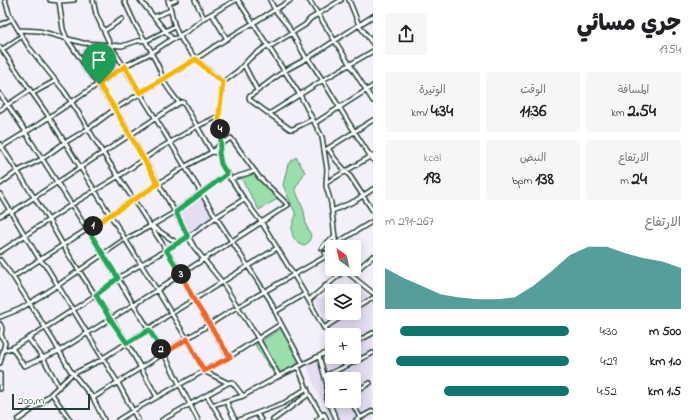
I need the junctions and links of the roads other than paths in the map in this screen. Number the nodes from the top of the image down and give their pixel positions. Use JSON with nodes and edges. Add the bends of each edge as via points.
{"nodes":[{"id":1,"x":5,"y":0,"type":"edge"},
{"id":2,"x":50,"y":0,"type":"edge"},
{"id":3,"x":74,"y":0,"type":"edge"},
{"id":4,"x":93,"y":0,"type":"edge"},
{"id":5,"x":140,"y":0,"type":"edge"},
{"id":6,"x":176,"y":0,"type":"edge"},
{"id":7,"x":195,"y":0,"type":"edge"},
{"id":8,"x":237,"y":0,"type":"edge"},
{"id":9,"x":270,"y":0,"type":"edge"},
{"id":10,"x":291,"y":0,"type":"edge"},
{"id":11,"x":310,"y":0,"type":"edge"},
{"id":12,"x":341,"y":0,"type":"edge"},
{"id":13,"x":349,"y":0,"type":"edge"},
{"id":14,"x":59,"y":1,"type":"junction"},
{"id":15,"x":125,"y":1,"type":"edge"},
{"id":16,"x":168,"y":2,"type":"edge"},
{"id":17,"x":171,"y":10,"type":"junction"},
{"id":18,"x":276,"y":10,"type":"junction"},
{"id":19,"x":212,"y":14,"type":"junction"},
{"id":20,"x":318,"y":14,"type":"junction"},
{"id":21,"x":373,"y":16,"type":"edge"},
{"id":22,"x":154,"y":17,"type":"junction"},
{"id":23,"x":204,"y":18,"type":"junction"},
{"id":24,"x":12,"y":19,"type":"junction"},
{"id":25,"x":122,"y":19,"type":"dead end"},
{"id":26,"x":253,"y":23,"type":"junction"},
{"id":27,"x":0,"y":25,"type":"edge"},
{"id":28,"x":359,"y":25,"type":"junction"},
{"id":29,"x":175,"y":26,"type":"junction"},
{"id":30,"x":19,"y":30,"type":"junction"},
{"id":31,"x":104,"y":31,"type":"junction"},
{"id":32,"x":166,"y":32,"type":"junction"},
{"id":33,"x":292,"y":34,"type":"junction"},
{"id":34,"x":22,"y":36,"type":"junction"},
{"id":35,"x":180,"y":36,"type":"junction"},
{"id":36,"x":67,"y":39,"type":"junction"},
{"id":37,"x":227,"y":39,"type":"junction"},
{"id":38,"x":172,"y":40,"type":"junction"},
{"id":39,"x":146,"y":41,"type":"junction"},
{"id":40,"x":335,"y":41,"type":"junction"},
{"id":41,"x":110,"y":44,"type":"junction"},
{"id":42,"x":373,"y":44,"type":"edge"},
{"id":43,"x":268,"y":46,"type":"junction"},
{"id":44,"x":1,"y":48,"type":"edge"},
{"id":45,"x":373,"y":51,"type":"edge"},
{"id":46,"x":152,"y":52,"type":"junction"},
{"id":47,"x":307,"y":58,"type":"junction"},
{"id":48,"x":196,"y":59,"type":"junction"},
{"id":49,"x":244,"y":65,"type":"junction"},
{"id":50,"x":350,"y":65,"type":"junction"},
{"id":51,"x":125,"y":66,"type":"junction"},
{"id":52,"x":284,"y":70,"type":"junction"},
{"id":53,"x":163,"y":79,"type":"junction"},
{"id":54,"x":323,"y":80,"type":"junction"},
{"id":55,"x":55,"y":81,"type":"junction"},
{"id":56,"x":223,"y":82,"type":"junction"},
{"id":57,"x":99,"y":84,"type":"junction"},
{"id":58,"x":373,"y":86,"type":"edge"},
{"id":59,"x":257,"y":90,"type":"junction"},
{"id":60,"x":366,"y":90,"type":"junction"},
{"id":61,"x":32,"y":92,"type":"junction"},
{"id":62,"x":140,"y":93,"type":"junction"},
{"id":63,"x":0,"y":94,"type":"edge"},
{"id":64,"x":300,"y":95,"type":"junction"},
{"id":65,"x":373,"y":101,"type":"edge"},
{"id":66,"x":72,"y":102,"type":"junction"},
{"id":67,"x":179,"y":103,"type":"junction"},
{"id":68,"x":8,"y":105,"type":"junction"},
{"id":69,"x":339,"y":108,"type":"junction"},
{"id":70,"x":115,"y":109,"type":"junction"},
{"id":71,"x":0,"y":110,"type":"edge"},
{"id":72,"x":269,"y":114,"type":"junction"},
{"id":73,"x":219,"y":116,"type":"junction"},
{"id":74,"x":49,"y":117,"type":"junction"},
{"id":75,"x":155,"y":119,"type":"junction"},
{"id":76,"x":313,"y":119,"type":"junction"},
{"id":77,"x":373,"y":120,"type":"edge"},
{"id":78,"x":315,"y":123,"type":"junction"},
{"id":79,"x":196,"y":127,"type":"junction"},
{"id":80,"x":88,"y":129,"type":"junction"},
{"id":81,"x":354,"y":131,"type":"junction"},
{"id":82,"x":26,"y":132,"type":"junction"},
{"id":83,"x":130,"y":135,"type":"junction"},
{"id":84,"x":171,"y":142,"type":"junction"},
{"id":85,"x":64,"y":143,"type":"junction"},
{"id":86,"x":221,"y":144,"type":"junction"},
{"id":87,"x":1,"y":146,"type":"edge"},
{"id":88,"x":328,"y":148,"type":"junction"},
{"id":89,"x":324,"y":150,"type":"junction"},
{"id":90,"x":212,"y":152,"type":"junction"},
{"id":91,"x":103,"y":153,"type":"junction"},
{"id":92,"x":219,"y":153,"type":"junction"},
{"id":93,"x":372,"y":156,"type":"edge"},
{"id":94,"x":144,"y":158,"type":"junction"},
{"id":95,"x":42,"y":159,"type":"junction"},
{"id":96,"x":373,"y":160,"type":"edge"},
{"id":97,"x":186,"y":166,"type":"junction"},
{"id":98,"x":80,"y":168,"type":"junction"},
{"id":99,"x":18,"y":171,"type":"junction"},
{"id":100,"x":255,"y":171,"type":"junction"},
{"id":101,"x":346,"y":172,"type":"junction"},
{"id":102,"x":227,"y":174,"type":"junction"},
{"id":103,"x":119,"y":176,"type":"junction"},
{"id":104,"x":230,"y":179,"type":"junction"},
{"id":105,"x":57,"y":183,"type":"junction"},
{"id":106,"x":326,"y":183,"type":"junction"},
{"id":107,"x":0,"y":184,"type":"edge"},
{"id":108,"x":158,"y":184,"type":"junction"},
{"id":109,"x":373,"y":189,"type":"edge"},
{"id":110,"x":95,"y":191,"type":"junction"},
{"id":111,"x":202,"y":192,"type":"junction"},
{"id":112,"x":0,"y":194,"type":"edge"},
{"id":113,"x":363,"y":195,"type":"junction"},
{"id":114,"x":35,"y":198,"type":"junction"},
{"id":115,"x":244,"y":199,"type":"junction"},
{"id":116,"x":134,"y":200,"type":"junction"},
{"id":117,"x":5,"y":202,"type":"junction"},
{"id":118,"x":72,"y":204,"type":"junction"},
{"id":119,"x":0,"y":205,"type":"edge"},
{"id":120,"x":11,"y":211,"type":"junction"},
{"id":121,"x":332,"y":211,"type":"junction"},
{"id":122,"x":373,"y":211,"type":"edge"},
{"id":123,"x":176,"y":212,"type":"junction"},
{"id":124,"x":0,"y":216,"type":"edge"},
{"id":125,"x":110,"y":216,"type":"junction"},
{"id":126,"x":216,"y":217,"type":"junction"},
{"id":127,"x":48,"y":219,"type":"junction"},
{"id":128,"x":373,"y":222,"type":"edge"},
{"id":129,"x":262,"y":223,"type":"junction"},
{"id":130,"x":151,"y":226,"type":"junction"},
{"id":131,"x":92,"y":227,"type":"junction"},
{"id":132,"x":87,"y":228,"type":"junction"},
{"id":133,"x":26,"y":235,"type":"junction"},
{"id":134,"x":188,"y":237,"type":"junction"},
{"id":135,"x":335,"y":237,"type":"junction"},
{"id":136,"x":126,"y":240,"type":"junction"},
{"id":137,"x":335,"y":240,"type":"edge"},
{"id":138,"x":345,"y":240,"type":"edge"},
{"id":139,"x":232,"y":241,"type":"junction"},
{"id":140,"x":177,"y":243,"type":"junction"},
{"id":141,"x":63,"y":244,"type":"junction"},
{"id":142,"x":277,"y":248,"type":"junction"},
{"id":143,"x":322,"y":248,"type":"dead end"},
{"id":144,"x":166,"y":250,"type":"junction"},
{"id":145,"x":0,"y":252,"type":"edge"},
{"id":146,"x":104,"y":255,"type":"junction"},
{"id":147,"x":325,"y":255,"type":"edge"},
{"id":148,"x":373,"y":256,"type":"edge"},
{"id":149,"x":204,"y":259,"type":"junction"},
{"id":150,"x":0,"y":260,"type":"edge"},
{"id":151,"x":40,"y":260,"type":"junction"},
{"id":152,"x":142,"y":265,"type":"junction"},
{"id":153,"x":248,"y":265,"type":"junction"},
{"id":154,"x":361,"y":266,"type":"edge"},
{"id":155,"x":80,"y":271,"type":"junction"},
{"id":156,"x":181,"y":274,"type":"junction"},
{"id":157,"x":294,"y":275,"type":"junction"},
{"id":158,"x":338,"y":276,"type":"edge"},
{"id":159,"x":352,"y":276,"type":"edge"},
{"id":160,"x":13,"y":277,"type":"junction"},
{"id":161,"x":118,"y":278,"type":"junction"},
{"id":162,"x":222,"y":282,"type":"junction"},
{"id":163,"x":328,"y":284,"type":"edge"},
{"id":164,"x":57,"y":286,"type":"junction"},
{"id":165,"x":325,"y":287,"type":"edge"},
{"id":166,"x":158,"y":290,"type":"junction"},
{"id":167,"x":264,"y":291,"type":"junction"},
{"id":168,"x":373,"y":293,"type":"edge"},
{"id":169,"x":305,"y":294,"type":"junction"},
{"id":170,"x":96,"y":295,"type":"junction"},
{"id":171,"x":194,"y":300,"type":"junction"},
{"id":172,"x":309,"y":300,"type":"junction"},
{"id":173,"x":372,"y":300,"type":"edge"},
{"id":174,"x":29,"y":304,"type":"junction"},
{"id":175,"x":134,"y":305,"type":"junction"},
{"id":176,"x":361,"y":306,"type":"edge"},
{"id":177,"x":237,"y":307,"type":"junction"},
{"id":178,"x":72,"y":310,"type":"junction"},
{"id":179,"x":276,"y":312,"type":"junction"},
{"id":180,"x":172,"y":314,"type":"junction"},
{"id":181,"x":0,"y":317,"type":"edge"},
{"id":182,"x":110,"y":319,"type":"junction"},
{"id":183,"x":336,"y":320,"type":"edge"},
{"id":184,"x":0,"y":324,"type":"edge"},
{"id":185,"x":210,"y":324,"type":"junction"},
{"id":186,"x":281,"y":324,"type":"junction"},
{"id":187,"x":45,"y":328,"type":"junction"},
{"id":188,"x":324,"y":328,"type":"joint"},
{"id":189,"x":149,"y":330,"type":"junction"},
{"id":190,"x":87,"y":333,"type":"junction"},
{"id":191,"x":373,"y":333,"type":"edge"},
{"id":192,"x":28,"y":338,"type":"junction"},
{"id":193,"x":187,"y":339,"type":"junction"},
{"id":194,"x":361,"y":339,"type":"edge"},
{"id":195,"x":258,"y":340,"type":"junction"},
{"id":196,"x":127,"y":343,"type":"junction"},
{"id":197,"x":12,"y":348,"type":"junction"},
{"id":198,"x":4,"y":350,"type":"junction"},
{"id":199,"x":59,"y":351,"type":"junction"},
{"id":200,"x":325,"y":353,"type":"edge"},
{"id":201,"x":373,"y":353,"type":"edge"},
{"id":202,"x":164,"y":354,"type":"junction"},
{"id":203,"x":319,"y":356,"type":"junction"},
{"id":204,"x":230,"y":357,"type":"junction"},
{"id":205,"x":43,"y":358,"type":"junction"},
{"id":206,"x":104,"y":359,"type":"junction"},
{"id":207,"x":0,"y":363,"type":"edge"},
{"id":208,"x":303,"y":364,"type":"junction"},
{"id":209,"x":298,"y":367,"type":"junction"},
{"id":210,"x":140,"y":368,"type":"junction"},
{"id":211,"x":204,"y":371,"type":"junction"},
{"id":212,"x":333,"y":372,"type":"edge"},
{"id":213,"x":0,"y":374,"type":"edge"},
{"id":214,"x":73,"y":374,"type":"junction"},
{"id":215,"x":279,"y":376,"type":"junction"},
{"id":216,"x":325,"y":376,"type":"edge"},
{"id":217,"x":118,"y":383,"type":"junction"},
{"id":218,"x":228,"y":383,"type":"junction"},
{"id":219,"x":370,"y":383,"type":"dead end"},
{"id":220,"x":181,"y":384,"type":"junction"},
{"id":221,"x":59,"y":387,"type":"junction"},
{"id":222,"x":307,"y":388,"type":"junction"},
{"id":223,"x":361,"y":388,"type":"edge"},
{"id":224,"x":0,"y":389,"type":"edge"},
{"id":225,"x":52,"y":394,"type":"junction"},
{"id":226,"x":309,"y":394,"type":"junction"},
{"id":227,"x":207,"y":396,"type":"junction"},
{"id":228,"x":243,"y":396,"type":"junction"},
{"id":229,"x":157,"y":397,"type":"junction"},
{"id":230,"x":93,"y":398,"type":"junction"},
{"id":231,"x":289,"y":400,"type":"junction"},
{"id":232,"x":226,"y":401,"type":"junction"},
{"id":233,"x":212,"y":404,"type":"junction"},
{"id":234,"x":191,"y":405,"type":"junction"},
{"id":235,"x":292,"y":405,"type":"junction"},
{"id":236,"x":330,"y":408,"type":"edge"},
{"id":237,"x":355,"y":408,"type":"edge"},
{"id":238,"x":134,"y":410,"type":"junction"},
{"id":239,"x":373,"y":410,"type":"edge"},
{"id":240,"x":333,"y":413,"type":"junction"},
{"id":241,"x":257,"y":414,"type":"junction"},
{"id":242,"x":322,"y":416,"type":"junction"},
{"id":243,"x":360,"y":417,"type":"junction"},
{"id":244,"x":327,"y":418,"type":"edge"},
{"id":245,"x":18,"y":420,"type":"edge"},
{"id":246,"x":70,"y":420,"type":"edge"},
{"id":247,"x":104,"y":420,"type":"edge"},
{"id":248,"x":118,"y":420,"type":"edge"},
{"id":249,"x":138,"y":420,"type":"edge"},
{"id":250,"x":162,"y":420,"type":"edge"},
{"id":251,"x":198,"y":420,"type":"edge"},
{"id":252,"x":222,"y":420,"type":"edge"},
{"id":253,"x":235,"y":420,"type":"edge"},
{"id":254,"x":239,"y":420,"type":"edge"},
{"id":255,"x":261,"y":420,"type":"edge"},
{"id":256,"x":273,"y":420,"type":"edge"},
{"id":257,"x":317,"y":420,"type":"edge"},
{"id":258,"x":337,"y":420,"type":"edge"},
{"id":259,"x":356,"y":420,"type":"edge"}],
"edges":[{"from":1,"to":24,"type":"street"},
{"from":2,"to":14,"type":"street"},
{"from":3,"to":14,"type":"street"},
{"from":4,"to":31,"type":"street"},
{"from":5,"to":22,"type":"street"},
{"from":6,"to":16,"type":"street"},
{"from":7,"to":23,"type":"street"},
{"from":8,"to":19,"type":"street"},
{"from":8,"to":26,"type":"street"},
{"from":9,"to":18,"type":"street"},
{"from":10,"to":18,"type":"street"},
{"from":11,"to":20,"type":"street"},
{"from":12,"to":20,"type":"street"},
{"from":13,"to":28,"type":"street"},
{"from":14,"to":36,"type":"street"},
{"from":15,"to":39,"type":"street"},
{"from":16,"to":17,"type":"street"},
{"from":17,"to":22,"type":"street"},
{"from":17,"to":29,"type":"street"},
{"from":18,"to":26,"type":"street"},
{"from":18,"to":33,"type":"street"},
{"from":19,"to":23,"type":"street"},
{"from":19,"to":37,"type":"street"},
{"from":20,"to":33,"type":"street"},
{"from":20,"to":40,"type":"street"},
{"from":21,"to":28,"type":"street"},
{"from":22,"to":32,"type":"street"},
{"from":23,"to":35,"type":"street"},
{"from":24,"to":27,"type":"street"},
{"from":24,"to":30,"type":"street"},
{"from":25,"to":31,"type":"street"},
{"from":26,"to":37,"type":"street"},
{"from":26,"to":43,"type":"street"},
{"from":28,"to":40,"type":"street"},
{"from":28,"to":42,"type":"street"},
{"from":29,"to":32,"type":"street"},
{"from":29,"to":35,"type":"street"},
{"from":30,"to":34,"type":"street"},
{"from":30,"to":36,"type":"street","via":[[39,31]]},
{"from":31,"to":41,"type":"street"},
{"from":32,"to":38,"type":"street"},
{"from":32,"to":39,"type":"street"},
{"from":33,"to":43,"type":"street"},
{"from":33,"to":47,"type":"street"},
{"from":34,"to":44,"type":"street"},
{"from":34,"to":55,"type":"street"},
{"from":35,"to":38,"type":"street"},
{"from":35,"to":48,"type":"street"},
{"from":36,"to":41,"type":"street","via":[[93,45]]},
{"from":36,"to":57,"type":"street"},
{"from":37,"to":48,"type":"street"},
{"from":38,"to":46,"type":"street"},
{"from":39,"to":41,"type":"street","via":[[122,46]]},
{"from":39,"to":46,"type":"street"},
{"from":40,"to":47,"type":"street"},
{"from":40,"to":50,"type":"street"},
{"from":41,"to":51,"type":"street"},
{"from":43,"to":49,"type":"street"},
{"from":43,"to":52,"type":"street"},
{"from":44,"to":61,"type":"street"},
{"from":45,"to":50,"type":"street"},
{"from":46,"to":51,"type":"street"},
{"from":46,"to":53,"type":"street"},
{"from":47,"to":52,"type":"street"},
{"from":47,"to":54,"type":"street"},
{"from":48,"to":53,"type":"street"},
{"from":48,"to":56,"type":"street"},
{"from":49,"to":56,"type":"street"},
{"from":49,"to":59,"type":"street"},
{"from":50,"to":54,"type":"street"},
{"from":50,"to":60,"type":"street"},
{"from":51,"to":57,"type":"street"},
{"from":51,"to":62,"type":"street"},
{"from":52,"to":59,"type":"street"},
{"from":52,"to":64,"type":"street"},
{"from":53,"to":62,"type":"street"},
{"from":53,"to":67,"type":"street"},
{"from":54,"to":64,"type":"street"},
{"from":54,"to":69,"type":"street"},
{"from":55,"to":61,"type":"street"},
{"from":55,"to":66,"type":"street"},
{"from":56,"to":73,"type":"street"},
{"from":57,"to":66,"type":"street"},
{"from":57,"to":70,"type":"street"},
{"from":58,"to":60,"type":"street"},
{"from":59,"to":72,"type":"street","via":[[249,99]]},
{"from":60,"to":65,"type":"street"},
{"from":60,"to":69,"type":"street"},
{"from":61,"to":68,"type":"street"},
{"from":61,"to":74,"type":"street"},
{"from":62,"to":70,"type":"street"},
{"from":62,"to":75,"type":"street"},
{"from":63,"to":68,"type":"street"},
{"from":64,"to":72,"type":"street"},
{"from":64,"to":76,"type":"street"},
{"from":66,"to":74,"type":"street"},
{"from":66,"to":80,"type":"street"},
{"from":67,"to":75,"type":"street"},
{"from":67,"to":79,"type":"street","via":[[183,102]]},
{"from":68,"to":71,"type":"street"},
{"from":68,"to":82,"type":"street"},
{"from":69,"to":78,"type":"street"},
{"from":69,"to":81,"type":"street"},
{"from":70,"to":80,"type":"street"},
{"from":70,"to":83,"type":"street"},
{"from":72,"to":76,"type":"street","via":[[293,130]]},
{"from":73,"to":79,"type":"street"},
{"from":73,"to":86,"type":"street"},
{"from":74,"to":82,"type":"street"},
{"from":74,"to":85,"type":"street"},
{"from":75,"to":83,"type":"street"},
{"from":75,"to":84,"type":"street"},
{"from":76,"to":78,"type":"street"},
{"from":77,"to":81,"type":"street"},
{"from":78,"to":89,"type":"street","via":[[322,137]]},
{"from":79,"to":84,"type":"street"},
{"from":79,"to":90,"type":"street"},
{"from":80,"to":85,"type":"street"},
{"from":80,"to":91,"type":"street"},
{"from":81,"to":88,"type":"street"},
{"from":81,"to":93,"type":"street"},
{"from":82,"to":87,"type":"street"},
{"from":82,"to":95,"type":"street"},
{"from":83,"to":91,"type":"street"},
{"from":83,"to":94,"type":"street"},
{"from":84,"to":94,"type":"street"},
{"from":84,"to":97,"type":"street"},
{"from":85,"to":95,"type":"street"},
{"from":85,"to":98,"type":"street"},
{"from":86,"to":90,"type":"street"},
{"from":86,"to":92,"type":"street"},
{"from":86,"to":100,"type":"street","via":[[231,138]]},
{"from":87,"to":99,"type":"street"},
{"from":88,"to":89,"type":"street"},
{"from":88,"to":101,"type":"street"},
{"from":89,"to":106,"type":"street"},
{"from":90,"to":92,"type":"street"},
{"from":90,"to":97,"type":"street"},
{"from":91,"to":98,"type":"street"},
{"from":91,"to":103,"type":"street"},
{"from":92,"to":102,"type":"street","via":[[221,164]]},
{"from":93,"to":96,"type":"street"},
{"from":93,"to":101,"type":"street"},
{"from":94,"to":103,"type":"street"},
{"from":94,"to":108,"type":"street"},
{"from":95,"to":99,"type":"street"},
{"from":95,"to":105,"type":"street"},
{"from":97,"to":108,"type":"street"},
{"from":97,"to":111,"type":"street"},
{"from":98,"to":105,"type":"street"},
{"from":98,"to":110,"type":"street"},
{"from":99,"to":107,"type":"street"},
{"from":99,"to":114,"type":"street"},
{"from":100,"to":104,"type":"street"},
{"from":100,"to":129,"type":"street","via":[[288,205]]},
{"from":101,"to":106,"type":"street"},
{"from":101,"to":113,"type":"street"},
{"from":102,"to":104,"type":"street"},
{"from":102,"to":111,"type":"street"},
{"from":103,"to":110,"type":"street"},
{"from":103,"to":116,"type":"street"},
{"from":104,"to":115,"type":"street"},
{"from":105,"to":114,"type":"street"},
{"from":105,"to":118,"type":"street"},
{"from":106,"to":121,"type":"street"},
{"from":108,"to":116,"type":"street"},
{"from":108,"to":123,"type":"street"},
{"from":109,"to":113,"type":"street"},
{"from":110,"to":118,"type":"street"},
{"from":110,"to":125,"type":"street"},
{"from":111,"to":123,"type":"street"},
{"from":111,"to":126,"type":"street"},
{"from":112,"to":117,"type":"street"},
{"from":113,"to":121,"type":"street"},
{"from":113,"to":122,"type":"street"},
{"from":114,"to":120,"type":"street"},
{"from":114,"to":127,"type":"street"},
{"from":115,"to":126,"type":"street"},
{"from":115,"to":129,"type":"street"},
{"from":116,"to":125,"type":"street"},
{"from":116,"to":130,"type":"street"},
{"from":117,"to":119,"type":"street"},
{"from":117,"to":120,"type":"street"},
{"from":118,"to":127,"type":"street"},
{"from":118,"to":132,"type":"street"},
{"from":120,"to":124,"type":"street"},
{"from":120,"to":133,"type":"street"},
{"from":121,"to":135,"type":"street"},
{"from":123,"to":130,"type":"street"},
{"from":123,"to":134,"type":"street"},
{"from":125,"to":131,"type":"street"},
{"from":125,"to":136,"type":"street"},
{"from":126,"to":134,"type":"street"},
{"from":126,"to":139,"type":"street"},
{"from":127,"to":133,"type":"street"},
{"from":127,"to":141,"type":"street"},
{"from":128,"to":138,"type":"street"},
{"from":129,"to":139,"type":"street"},
{"from":129,"to":142,"type":"street"},
{"from":130,"to":136,"type":"street"},
{"from":130,"to":140,"type":"street"},
{"from":130,"to":144,"type":"street"},
{"from":131,"to":132,"type":"street"},
{"from":131,"to":146,"type":"street","via":[[90,233]]},
{"from":132,"to":141,"type":"street"},
{"from":133,"to":145,"type":"street"},
{"from":133,"to":151,"type":"street"},
{"from":134,"to":140,"type":"street"},
{"from":134,"to":149,"type":"street"},
{"from":135,"to":137,"type":"street"},
{"from":135,"to":143,"type":"street"},
{"from":136,"to":146,"type":"street"},
{"from":136,"to":152,"type":"street"},
{"from":139,"to":149,"type":"street"},
{"from":139,"to":153,"type":"street"},
{"from":140,"to":144,"type":"street"},
{"from":141,"to":151,"type":"street"},
{"from":141,"to":155,"type":"street"},
{"from":142,"to":153,"type":"street"},
{"from":142,"to":157,"type":"street"},
{"from":144,"to":152,"type":"street"},
{"from":144,"to":156,"type":"street"},
{"from":146,"to":155,"type":"street"},
{"from":146,"to":161,"type":"street"},
{"from":147,"to":157,"type":"street"},
{"from":148,"to":154,"type":"street"},
{"from":149,"to":156,"type":"street"},
{"from":149,"to":162,"type":"street"},
{"from":150,"to":160,"type":"street"},
{"from":151,"to":160,"type":"street"},
{"from":151,"to":164,"type":"street"},
{"from":152,"to":161,"type":"street"},
{"from":152,"to":166,"type":"street"},
{"from":153,"to":162,"type":"street"},
{"from":153,"to":167,"type":"street"},
{"from":155,"to":164,"type":"street"},
{"from":155,"to":170,"type":"street"},
{"from":156,"to":166,"type":"street"},
{"from":156,"to":171,"type":"street"},
{"from":157,"to":167,"type":"street"},
{"from":157,"to":169,"type":"street"},
{"from":158,"to":163,"type":"street"},
{"from":159,"to":168,"type":"street"},
{"from":160,"to":174,"type":"street"},
{"from":161,"to":170,"type":"street"},
{"from":161,"to":175,"type":"street"},
{"from":162,"to":171,"type":"street"},
{"from":162,"to":177,"type":"street"},
{"from":164,"to":174,"type":"street"},
{"from":164,"to":178,"type":"street"},
{"from":165,"to":172,"type":"street"},
{"from":166,"to":175,"type":"street"},
{"from":166,"to":180,"type":"street"},
{"from":167,"to":177,"type":"street"},
{"from":167,"to":179,"type":"street"},
{"from":169,"to":172,"type":"street"},
{"from":169,"to":179,"type":"street"},
{"from":170,"to":178,"type":"street"},
{"from":170,"to":182,"type":"street"},
{"from":171,"to":180,"type":"street"},
{"from":171,"to":185,"type":"street"},
{"from":172,"to":188,"type":"street"},
{"from":173,"to":176,"type":"street"},
{"from":174,"to":181,"type":"street"},
{"from":174,"to":187,"type":"street"},
{"from":175,"to":182,"type":"street"},
{"from":175,"to":189,"type":"street"},
{"from":177,"to":185,"type":"street"},
{"from":177,"to":195,"type":"street"},
{"from":178,"to":187,"type":"street"},
{"from":178,"to":190,"type":"street"},
{"from":179,"to":186,"type":"street"},
{"from":180,"to":189,"type":"street"},
{"from":180,"to":193,"type":"street"},
{"from":182,"to":190,"type":"street"},
{"from":182,"to":196,"type":"street"},
{"from":183,"to":188,"type":"street"},
{"from":184,"to":198,"type":"street","via":[[5,343]]},
{"from":185,"to":193,"type":"street"},
{"from":185,"to":204,"type":"street"},
{"from":186,"to":195,"type":"street"},
{"from":186,"to":208,"type":"street"},
{"from":187,"to":192,"type":"street"},
{"from":187,"to":199,"type":"street"},
{"from":189,"to":196,"type":"street"},
{"from":189,"to":202,"type":"street"},
{"from":190,"to":199,"type":"street"},
{"from":190,"to":206,"type":"street"},
{"from":191,"to":194,"type":"street"},
{"from":192,"to":197,"type":"street"},
{"from":192,"to":205,"type":"street"},
{"from":193,"to":202,"type":"street"},
{"from":193,"to":211,"type":"street"},
{"from":195,"to":204,"type":"street"},
{"from":195,"to":215,"type":"street"},
{"from":196,"to":206,"type":"street"},
{"from":196,"to":210,"type":"street"},
{"from":197,"to":198,"type":"street"},
{"from":197,"to":205,"type":"street","via":[[24,366]]},
{"from":198,"to":207,"type":"street"},
{"from":199,"to":205,"type":"street"},
{"from":199,"to":214,"type":"street"},
{"from":200,"to":203,"type":"street"},
{"from":201,"to":212,"type":"street"},
{"from":202,"to":210,"type":"street"},
{"from":202,"to":220,"type":"street"},
{"from":203,"to":208,"type":"street"},
{"from":203,"to":216,"type":"street"},
{"from":204,"to":211,"type":"street"},
{"from":205,"to":221,"type":"street"},
{"from":206,"to":214,"type":"street"},
{"from":206,"to":217,"type":"street"},
{"from":208,"to":209,"type":"street"},
{"from":209,"to":215,"type":"street"},
{"from":209,"to":222,"type":"street"},
{"from":210,"to":217,"type":"street"},
{"from":210,"to":229,"type":"street"},
{"from":211,"to":218,"type":"street"},
{"from":211,"to":220,"type":"street"},
{"from":213,"to":224,"type":"street"},
{"from":214,"to":221,"type":"street"},
{"from":214,"to":230,"type":"street"},
{"from":215,"to":228,"type":"street"},
{"from":217,"to":230,"type":"street"},
{"from":217,"to":238,"type":"street"},
{"from":218,"to":227,"type":"street"},
{"from":218,"to":228,"type":"street","via":[[232,382]]},
{"from":219,"to":223,"type":"street"},
{"from":220,"to":229,"type":"street"},
{"from":220,"to":234,"type":"street"},
{"from":221,"to":225,"type":"street"},
{"from":222,"to":226,"type":"street"},
{"from":222,"to":231,"type":"street"},
{"from":225,"to":245,"type":"street"},
{"from":225,"to":246,"type":"street"},
{"from":226,"to":235,"type":"street"},
{"from":226,"to":242,"type":"street"},
{"from":227,"to":233,"type":"street"},
{"from":227,"to":234,"type":"street"},
{"from":228,"to":232,"type":"street"},
{"from":229,"to":238,"type":"street"},
{"from":230,"to":247,"type":"street"},
{"from":231,"to":235,"type":"street"},
{"from":231,"to":241,"type":"street"},
{"from":232,"to":233,"type":"street"},
{"from":232,"to":253,"type":"street"},
{"from":233,"to":252,"type":"street"},
{"from":234,"to":250,"type":"street"},
{"from":234,"to":251,"type":"street"},
{"from":235,"to":256,"type":"street"},
{"from":236,"to":240,"type":"street"},
{"from":237,"to":243,"type":"street"},
{"from":238,"to":248,"type":"street"},
{"from":238,"to":249,"type":"street"},
{"from":239,"to":243,"type":"street"},
{"from":240,"to":244,"type":"street"},
{"from":240,"to":258,"type":"street"},
{"from":241,"to":254,"type":"street"},
{"from":241,"to":255,"type":"street"},
{"from":242,"to":244,"type":"street","via":[[324,414]]},
{"from":242,"to":257,"type":"street"},
{"from":243,"to":259,"type":"street"}]}
